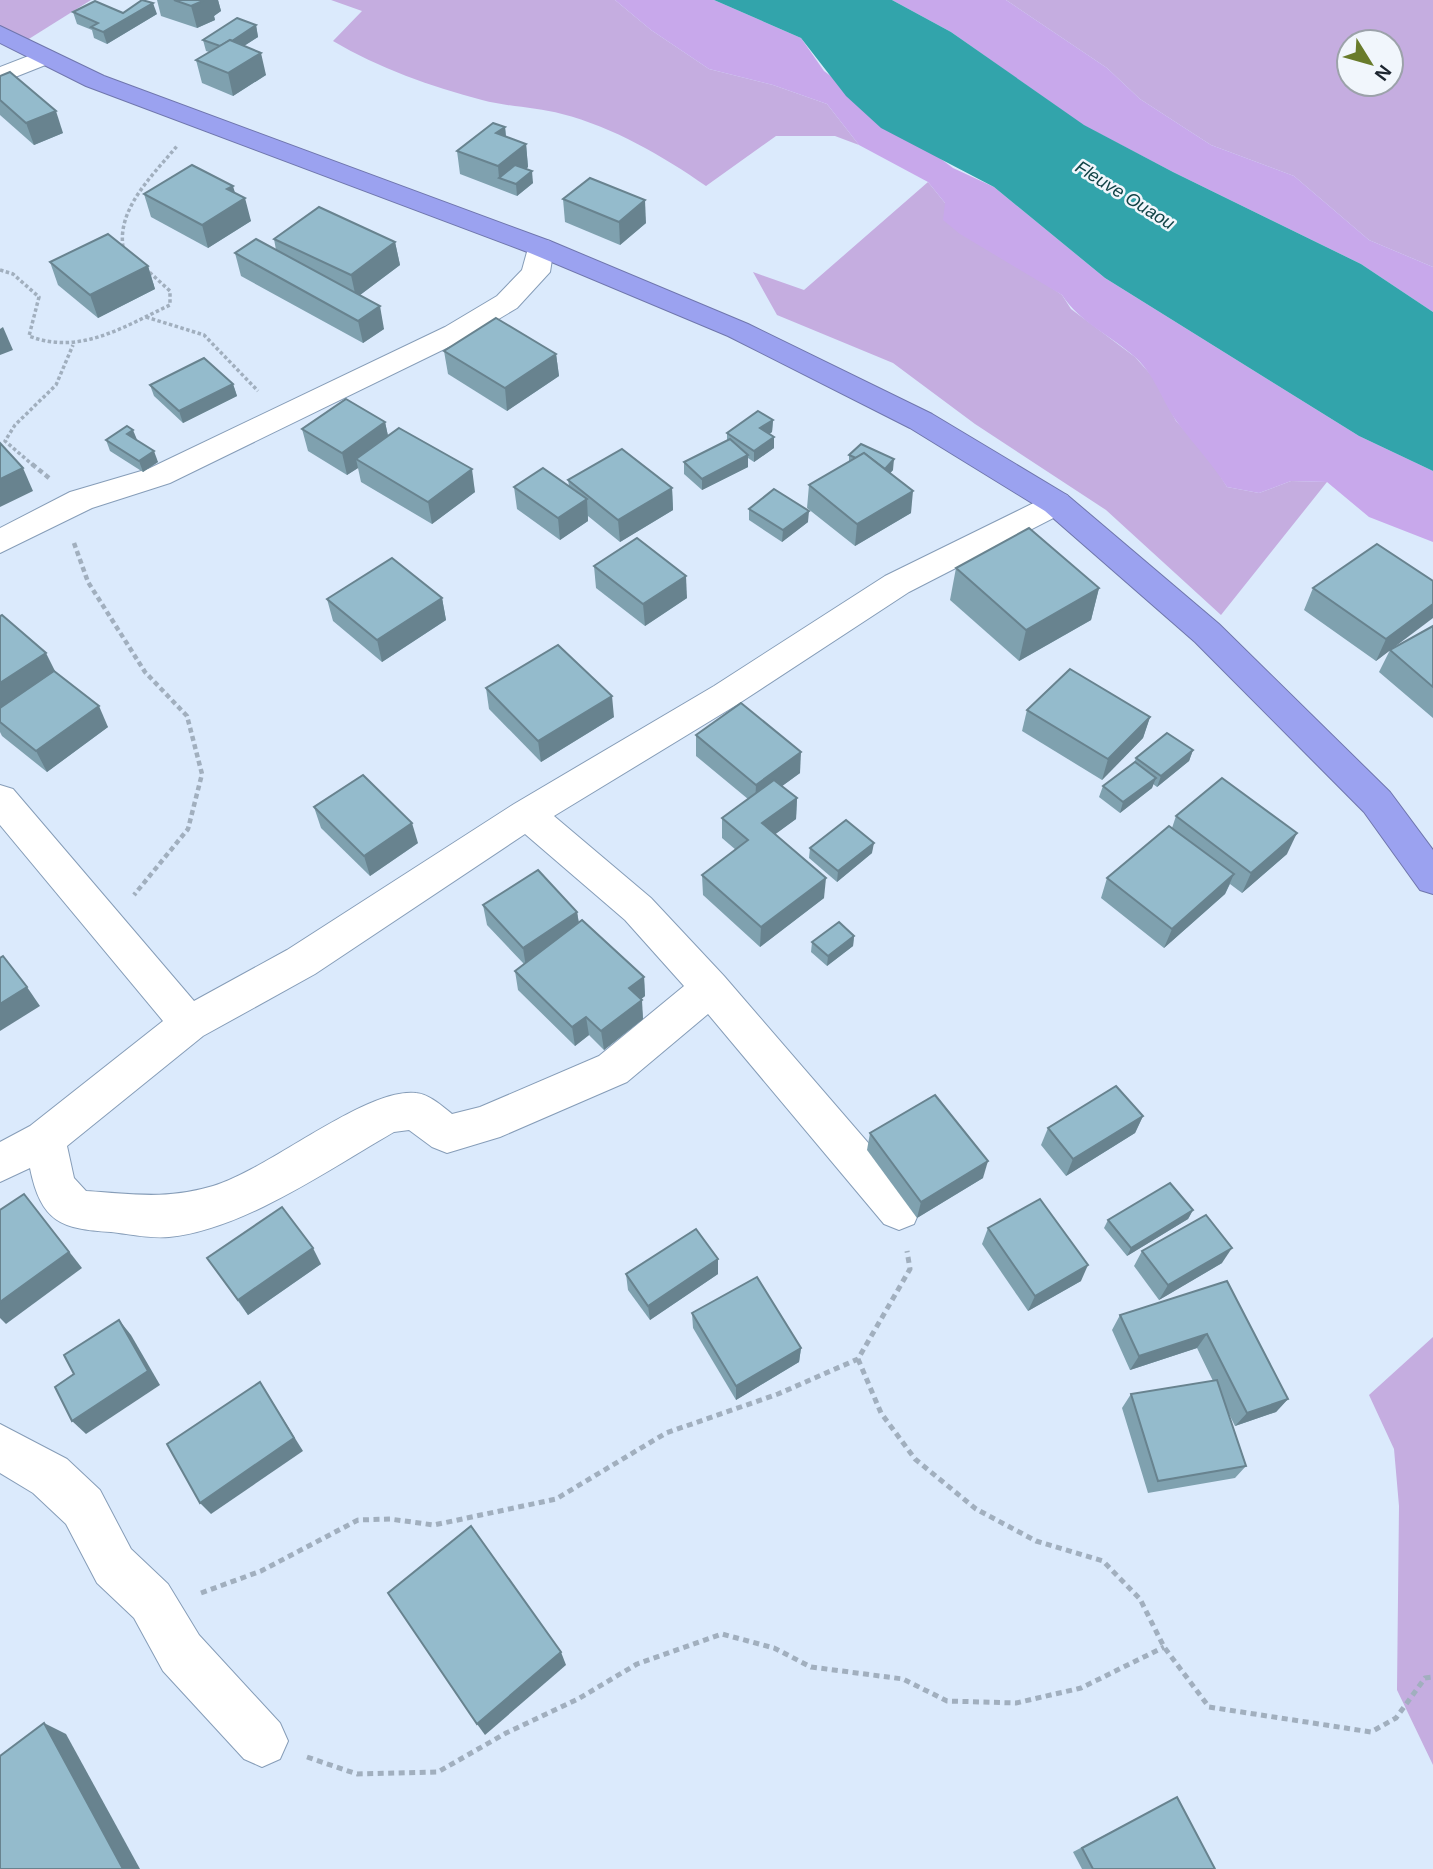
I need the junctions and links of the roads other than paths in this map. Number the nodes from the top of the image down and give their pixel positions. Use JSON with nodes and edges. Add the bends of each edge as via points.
{"nodes":[{"id":1,"x":0,"y":33,"type":"edge"},
{"id":2,"x":44,"y":58,"type":"junction"},
{"id":3,"x":0,"y":76,"type":"edge"},
{"id":4,"x":540,"y":247,"type":"junction"},
{"id":5,"x":1056,"y":503,"type":"junction"},
{"id":6,"x":0,"y":542,"type":"edge"},
{"id":7,"x":0,"y":799,"type":"edge"},
{"id":8,"x":527,"y":814,"type":"junction"},
{"id":9,"x":1433,"y":879,"type":"edge"},
{"id":10,"x":710,"y":988,"type":"junction"},
{"id":11,"x":189,"y":1024,"type":"junction"},
{"id":12,"x":44,"y":1139,"type":"junction"},
{"id":13,"x":0,"y":1163,"type":"edge"},
{"id":14,"x":899,"y":1210,"type":"road end"},
{"id":15,"x":0,"y":1447,"type":"edge"},
{"id":16,"x":262,"y":1741,"type":"road end"}],
"edges":[{"from":1,"to":2,"type":"highway"},
{"from":2,"to":3,"type":"street"},
{"from":2,"to":4,"type":"highway","via":[[198,121]]},
{"from":4,"to":5,"type":"highway","via":[[738,330],[850,384]]},
{"from":4,"to":6,"type":"street","via":[[536,272],[507,302],[455,333],[159,476],[71,505]]},
{"from":5,"to":8,"type":"street","via":[[897,584],[726,695]]},
{"from":5,"to":9,"type":"highway","via":[[1207,633],[1377,802]]},
{"from":7,"to":11,"type":"street"},
{"from":8,"to":10,"type":"street","via":[[638,909]]},
{"from":8,"to":11,"type":"street","via":[[301,962]]},
{"from":10,"to":12,"type":"street","via":[[613,1069],[485,1124],[447,1134],[416,1111],[388,1114],[265,1184],[220,1205],[169,1217],[75,1210],[55,1187]]},
{"from":10,"to":14,"type":"street"},
{"from":11,"to":12,"type":"street"},
{"from":12,"to":13,"type":"street"},
{"from":15,"to":16,"type":"street","via":[[50,1476],[83,1507],[114,1566],[152,1601],[181,1653]]}]}
